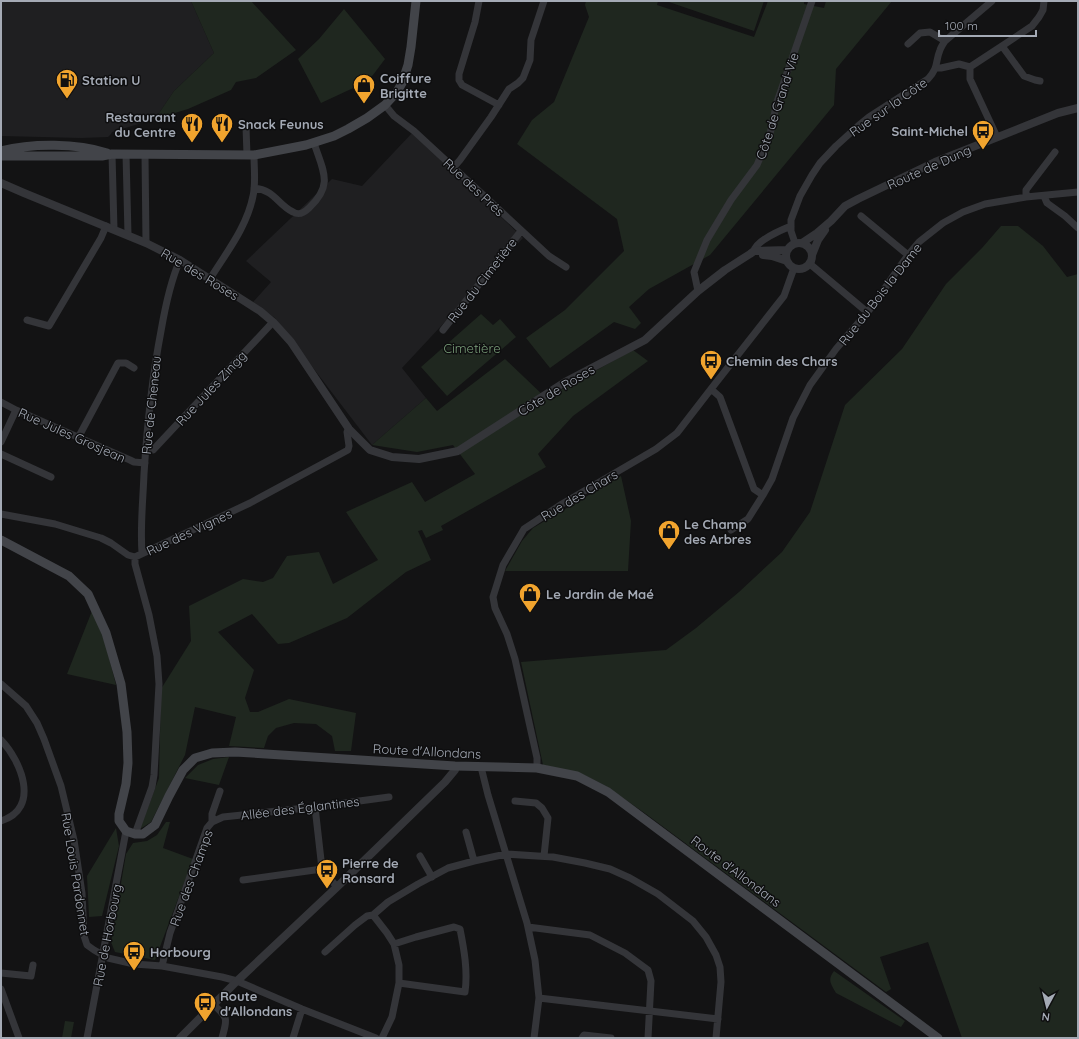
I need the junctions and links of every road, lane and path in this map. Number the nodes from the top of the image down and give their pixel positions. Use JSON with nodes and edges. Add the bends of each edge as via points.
{"nodes":[{"id":1,"x":416,"y":1,"type":"edge"},
{"id":2,"x":479,"y":1,"type":"edge"},
{"id":3,"x":544,"y":1,"type":"edge"},
{"id":4,"x":812,"y":1,"type":"edge"},
{"id":5,"x":992,"y":1,"type":"edge"},
{"id":6,"x":1044,"y":1,"type":"edge"},
{"id":7,"x":945,"y":41,"type":"junction"},
{"id":8,"x":908,"y":44,"type":"dead end"},
{"id":9,"x":1002,"y":46,"type":"junction"},
{"id":10,"x":970,"y":67,"type":"junction"},
{"id":11,"x":936,"y":68,"type":"junction"},
{"id":12,"x":1040,"y":81,"type":"dead end"},
{"id":13,"x":385,"y":105,"type":"junction"},
{"id":14,"x":499,"y":105,"type":"junction"},
{"id":15,"x":1078,"y":108,"type":"edge"},
{"id":16,"x":246,"y":127,"type":"dead end"},
{"id":17,"x":997,"y":138,"type":"junction"},
{"id":18,"x":314,"y":143,"type":"junction"},
{"id":19,"x":1,"y":151,"type":"edge"},
{"id":20,"x":1055,"y":152,"type":"dead end"},
{"id":21,"x":112,"y":154,"type":"junction"},
{"id":22,"x":126,"y":154,"type":"junction"},
{"id":23,"x":145,"y":155,"type":"junction"},
{"id":24,"x":250,"y":155,"type":"junction"},
{"id":25,"x":1,"y":156,"type":"edge"},
{"id":26,"x":453,"y":168,"type":"junction"},
{"id":27,"x":1,"y":183,"type":"edge"},
{"id":28,"x":254,"y":188,"type":"junction"},
{"id":29,"x":1078,"y":192,"type":"edge"},
{"id":30,"x":1044,"y":196,"type":"junction"},
{"id":31,"x":1026,"y":198,"type":"junction"},
{"id":32,"x":861,"y":216,"type":"dead end"},
{"id":33,"x":831,"y":221,"type":"junction"},
{"id":34,"x":791,"y":226,"type":"junction"},
{"id":35,"x":110,"y":228,"type":"junction"},
{"id":36,"x":1078,"y":228,"type":"edge"},
{"id":37,"x":521,"y":230,"type":"junction"},
{"id":38,"x":128,"y":235,"type":"junction"},
{"id":39,"x":146,"y":243,"type":"junction"},
{"id":40,"x":798,"y":243,"type":"junction"},
{"id":41,"x":787,"y":250,"type":"junction"},
{"id":42,"x":751,"y":254,"type":"junction"},
{"id":43,"x":812,"y":255,"type":"junction"},
{"id":44,"x":908,"y":255,"type":"junction"},
{"id":45,"x":180,"y":260,"type":"junction"},
{"id":46,"x":787,"y":261,"type":"junction"},
{"id":47,"x":810,"y":264,"type":"junction"},
{"id":48,"x":566,"y":267,"type":"dead end"},
{"id":49,"x":794,"y":268,"type":"junction"},
{"id":50,"x":210,"y":279,"type":"junction"},
{"id":51,"x":698,"y":291,"type":"junction"},
{"id":52,"x":867,"y":312,"type":"junction"},
{"id":53,"x":27,"y":320,"type":"dead end"},
{"id":54,"x":273,"y":322,"type":"junction"},
{"id":55,"x":443,"y":330,"type":"dead end"},
{"id":56,"x":134,"y":368,"type":"dead end"},
{"id":57,"x":712,"y":389,"type":"junction"},
{"id":58,"x":1,"y":402,"type":"edge"},
{"id":59,"x":16,"y":410,"type":"junction"},
{"id":60,"x":350,"y":429,"type":"junction"},
{"id":61,"x":78,"y":438,"type":"junction"},
{"id":62,"x":1,"y":442,"type":"edge"},
{"id":63,"x":146,"y":450,"type":"junction"},
{"id":64,"x":1,"y":454,"type":"edge"},
{"id":65,"x":145,"y":463,"type":"junction"},
{"id":66,"x":51,"y":477,"type":"dead end"},
{"id":67,"x":763,"y":495,"type":"junction"},
{"id":68,"x":1,"y":514,"type":"edge"},
{"id":69,"x":731,"y":530,"type":"dead end"},
{"id":70,"x":1,"y":540,"type":"edge"},
{"id":71,"x":142,"y":553,"type":"junction"},
{"id":72,"x":135,"y":557,"type":"junction"},
{"id":73,"x":1,"y":684,"type":"edge"},
{"id":74,"x":1,"y":740,"type":"edge"},
{"id":75,"x":456,"y":766,"type":"junction"},
{"id":76,"x":481,"y":767,"type":"junction"},
{"id":77,"x":537,"y":768,"type":"junction"},
{"id":78,"x":220,"y":790,"type":"dead end"},
{"id":79,"x":388,"y":797,"type":"dead end"},
{"id":80,"x":515,"y":801,"type":"dead end"},
{"id":81,"x":315,"y":807,"type":"junction"},
{"id":82,"x":1,"y":821,"type":"edge"},
{"id":83,"x":212,"y":822,"type":"junction"},
{"id":84,"x":466,"y":832,"type":"dead end"},
{"id":85,"x":131,"y":833,"type":"junction"},
{"id":86,"x":506,"y":854,"type":"junction"},
{"id":87,"x":420,"y":856,"type":"dead end"},
{"id":88,"x":544,"y":856,"type":"junction"},
{"id":89,"x":474,"y":861,"type":"junction"},
{"id":90,"x":322,"y":869,"type":"junction"},
{"id":91,"x":432,"y":877,"type":"junction"},
{"id":92,"x":243,"y":880,"type":"dead end"},
{"id":93,"x":337,"y":888,"type":"junction"},
{"id":94,"x":372,"y":915,"type":"junction"},
{"id":95,"x":528,"y":927,"type":"junction"},
{"id":96,"x":394,"y":944,"type":"junction"},
{"id":97,"x":325,"y":952,"type":"dead end"},
{"id":98,"x":103,"y":956,"type":"junction"},
{"id":99,"x":33,"y":966,"type":"dead end"},
{"id":100,"x":162,"y":966,"type":"junction"},
{"id":101,"x":1,"y":973,"type":"edge"},
{"id":102,"x":237,"y":981,"type":"junction"},
{"id":103,"x":399,"y":983,"type":"junction"},
{"id":104,"x":1,"y":989,"type":"edge"},
{"id":105,"x":539,"y":998,"type":"junction"},
{"id":106,"x":214,"y":1005,"type":"junction"},
{"id":107,"x":302,"y":1009,"type":"junction"},
{"id":108,"x":650,"y":1011,"type":"junction"},
{"id":109,"x":718,"y":1019,"type":"junction"},
{"id":110,"x":19,"y":1038,"type":"edge"},
{"id":111,"x":88,"y":1038,"type":"edge"},
{"id":112,"x":180,"y":1038,"type":"edge"},
{"id":113,"x":222,"y":1038,"type":"edge"},
{"id":114,"x":293,"y":1038,"type":"edge"},
{"id":115,"x":376,"y":1038,"type":"edge"},
{"id":116,"x":382,"y":1038,"type":"edge"},
{"id":117,"x":534,"y":1038,"type":"edge"},
{"id":118,"x":582,"y":1038,"type":"edge"},
{"id":119,"x":611,"y":1038,"type":"edge"},
{"id":120,"x":648,"y":1038,"type":"edge"},
{"id":121,"x":716,"y":1038,"type":"edge"},
{"id":122,"x":938,"y":1038,"type":"edge"}],
"edges":[{"from":1,"to":13,"type":"main road","via":[[411,47],[404,77],[397,92]]},
{"from":2,"to":14,"type":"street","via":[[459,80],[462,85]]},
{"from":3,"to":14,"type":"street","via":[[531,40],[530,60],[523,78],[509,89]]},
{"from":4,"to":51,"type":"street","name":"Côte de Grand-Vie","via":[[778,102],[770,134],[757,164],[727,207],[708,240],[694,272]]},
{"from":5,"to":7,"type":"street","name":"Rue sur la Côte"},
{"from":6,"to":9,"type":"street","via":[[1043,10],[1032,26]]},
{"from":7,"to":8,"type":"street","via":[[930,32],[920,33]]},
{"from":7,"to":11,"type":"street","name":"Rue sur la Côte","via":[[940,49]]},
{"from":9,"to":10,"type":"street"},
{"from":9,"to":12,"type":"street","via":[[1024,76]]},
{"from":10,"to":11,"type":"street","via":[[959,64]]},
{"from":10,"to":17,"type":"street","via":[[970,79]]},
{"from":11,"to":34,"type":"street","name":"Rue sur la Côte","via":[[928,79],[858,126],[820,163],[800,196]]},
{"from":13,"to":18,"type":"main road","via":[[348,129]]},
{"from":13,"to":26,"type":"street","name":"Rue des Prés"},
{"from":14,"to":26,"type":"street"},
{"from":15,"to":17,"type":"street","name":"Route de Dung","via":[[1058,113]]},
{"from":16,"to":24,"type":"street"},
{"from":17,"to":33,"type":"street","name":"Route de Dung","via":[[935,162],[858,198],[845,206]]},
{"from":18,"to":24,"type":"main road"},
{"from":18,"to":28,"type":"street","via":[[325,177],[324,188],[321,195],[304,213],[293,212],[271,193]]},
{"from":19,"to":21,"type":"main road","via":[[28,146],[57,146],[85,147]]},
{"from":20,"to":31,"type":"street","via":[[1026,190]]},
{"from":21,"to":22,"type":"main road"},
{"from":21,"to":25,"type":"main road"},
{"from":21,"to":35,"type":"street"},
{"from":22,"to":23,"type":"main road"},
{"from":22,"to":38,"type":"street"},
{"from":23,"to":24,"type":"main road"},
{"from":23,"to":39,"type":"street"},
{"from":24,"to":28,"type":"street"},
{"from":26,"to":37,"type":"street","name":"Rue des Prés"},
{"from":27,"to":35,"type":"street","name":"Rue des Roses"},
{"from":28,"to":50,"type":"street","via":[[243,225]]},
{"from":29,"to":30,"type":"street","name":"Rue du Bois la Dame"},
{"from":30,"to":31,"type":"street","name":"Rue du Bois la Dame"},
{"from":30,"to":36,"type":"street","via":[[1047,203]]},
{"from":31,"to":44,"type":"street","name":"Rue du Bois la Dame","via":[[985,204],[963,212],[943,223],[919,242]]},
{"from":32,"to":44,"type":"street"},
{"from":33,"to":40,"type":"street","name":"Route de Dung","via":[[817,233]]},
{"from":33,"to":43,"type":"street","name":"Route de Dung","via":[[818,240]]},
{"from":34,"to":40,"type":"street","name":"Rue sur la Côte"},
{"from":34,"to":42,"type":"street","via":[[756,246]]},
{"from":35,"to":38,"type":"street","name":"Rue des Roses"},
{"from":35,"to":53,"type":"street","via":[[101,238],[49,326]]},
{"from":37,"to":48,"type":"street","name":"Rue des Prés","via":[[549,256]]},
{"from":37,"to":55,"type":"street","name":"Rue du Cimetière"},
{"from":38,"to":39,"type":"street","name":"Rue des Roses"},
{"from":39,"to":45,"type":"street","name":"Rue des Roses"},
{"from":40,"to":41,"type":"street"},
{"from":40,"to":43,"type":"street","via":[[807,245]]},
{"from":41,"to":42,"type":"street","name":"Côte de Roses"},
{"from":41,"to":46,"type":"street"},
{"from":42,"to":46,"type":"street","via":[[772,256]]},
{"from":42,"to":51,"type":"street","name":"Côte de Roses","via":[[724,270]]},
{"from":43,"to":47,"type":"street"},
{"from":44,"to":52,"type":"street","name":"Rue du Bois la Dame"},
{"from":45,"to":50,"type":"street","name":"Rue des Roses"},
{"from":45,"to":63,"type":"street","name":"Rue de Cheneau","via":[[164,314],[155,363]]},
{"from":46,"to":49,"type":"street"},
{"from":47,"to":49,"type":"street","via":[[806,268]]},
{"from":47,"to":52,"type":"street"},
{"from":49,"to":57,"type":"street","name":"Rue des Chars","via":[[784,296]]},
{"from":50,"to":54,"type":"street","name":"Rue des Roses"},
{"from":51,"to":60,"type":"street","name":"Côte de Roses","via":[[645,340],[565,382],[458,451],[419,459],[392,457],[370,450]]},
{"from":52,"to":67,"type":"street","name":"Rue du Bois la Dame","via":[[810,385],[793,418],[772,479]]},
{"from":54,"to":60,"type":"street","name":"Rue des Roses","via":[[291,342]]},
{"from":54,"to":63,"type":"street","name":"Rue Jules Zingg","via":[[153,450]]},
{"from":56,"to":61,"type":"street","via":[[126,363],[118,363]]},
{"from":57,"to":67,"type":"street","via":[[720,397],[754,489]]},
{"from":57,"to":77,"type":"street","name":"Rue des Chars","via":[[677,433],[656,449],[524,529],[502,565],[493,597],[494,608],[515,659]]},
{"from":58,"to":59,"type":"street","name":"Rue Jules Grosjean"},
{"from":59,"to":61,"type":"street","name":"Rue Jules Grosjean"},
{"from":59,"to":62,"type":"street"},
{"from":60,"to":71,"type":"street","name":"Rue des Vignes","via":[[347,432],[348,450],[250,503]]},
{"from":61,"to":65,"type":"street","name":"Rue Jules Grosjean","via":[[134,462]]},
{"from":63,"to":65,"type":"street","name":"Rue de Cheneau"},
{"from":64,"to":66,"type":"street"},
{"from":65,"to":71,"type":"street","name":"Rue de Cheneau"},
{"from":67,"to":69,"type":"street","name":"Rue du Bois la Dame","via":[[748,519]]},
{"from":68,"to":72,"type":"street","name":"Rue des Vignes","via":[[55,524],[101,538]]},
{"from":70,"to":85,"type":"main road","via":[[69,576],[88,594],[106,633],[121,684],[127,732],[128,763],[119,821]]},
{"from":71,"to":72,"type":"street","name":"Rue des Vignes"},
{"from":72,"to":85,"type":"street","name":"Rue de Horbourg","via":[[157,656],[159,684],[152,787]]},
{"from":73,"to":98,"type":"street","name":"Rue Louis Pardonnet","via":[[26,706],[44,739],[61,786],[74,840],[82,893],[84,936],[88,945]]},
{"from":74,"to":82,"type":"street","via":[[23,777],[24,792],[19,809]]},
{"from":75,"to":76,"type":"main road","name":"Route d'Allondans"},
{"from":75,"to":85,"type":"main road","name":"Route d'Allondans","via":[[235,752],[212,753],[195,758],[183,770],[155,825],[143,834]]},
{"from":75,"to":93,"type":"street","via":[[445,782]]},
{"from":76,"to":77,"type":"main road","name":"Route d'Allondans"},
{"from":76,"to":86,"type":"street"},
{"from":77,"to":122,"type":"main road","name":"Route d'Allondans","via":[[577,776],[608,792]]},
{"from":78,"to":83,"type":"street","name":"Rue des Champs"},
{"from":79,"to":81,"type":"street","name":"Allée des Églantines"},
{"from":80,"to":88,"type":"street","via":[[536,803],[548,818]]},
{"from":81,"to":83,"type":"street","name":"Allée des Églantines","via":[[223,817]]},
{"from":81,"to":90,"type":"street"},
{"from":83,"to":100,"type":"street","name":"Rue des Champs","via":[[207,828],[170,933]]},
{"from":84,"to":89,"type":"street"},
{"from":85,"to":98,"type":"street","name":"Rue de Horbourg"},
{"from":86,"to":88,"type":"street"},
{"from":86,"to":89,"type":"street"},
{"from":86,"to":95,"type":"street"},
{"from":87,"to":91,"type":"street"},
{"from":88,"to":109,"type":"street","via":[[610,869],[658,894],[693,921],[706,937],[720,967]]},
{"from":89,"to":91,"type":"street","via":[[448,868]]},
{"from":90,"to":92,"type":"street"},
{"from":90,"to":93,"type":"street"},
{"from":91,"to":94,"type":"street","via":[[388,902]]},
{"from":93,"to":102,"type":"street"},
{"from":94,"to":96,"type":"street"},
{"from":94,"to":97,"type":"street","via":[[355,925]]},
{"from":95,"to":105,"type":"street"},
{"from":95,"to":108,"type":"street","via":[[590,934],[625,953],[648,970],[652,982]]},
{"from":96,"to":103,"type":"street","via":[[399,965]]},
{"from":96,"to":103,"type":"street","via":[[454,927],[460,929],[465,961],[465,992]]},
{"from":98,"to":100,"type":"street","via":[[134,964]]},
{"from":98,"to":111,"type":"street","name":"Rue de Horbourg"},
{"from":99,"to":101,"type":"street","via":[[31,976]]},
{"from":100,"to":102,"type":"street"},
{"from":102,"to":106,"type":"street"},
{"from":102,"to":107,"type":"street"},
{"from":103,"to":116,"type":"street","via":[[392,1017]]},
{"from":104,"to":110,"type":"street"},
{"from":105,"to":108,"type":"street"},
{"from":105,"to":117,"type":"street"},
{"from":106,"to":112,"type":"street"},
{"from":106,"to":113,"type":"street","via":[[226,1017]]},
{"from":107,"to":114,"type":"street"},
{"from":107,"to":115,"type":"street"},
{"from":108,"to":109,"type":"street"},
{"from":108,"to":120,"type":"street"},
{"from":109,"to":121,"type":"street"},
{"from":118,"to":119,"type":"street","via":[[584,1035]]}]}
